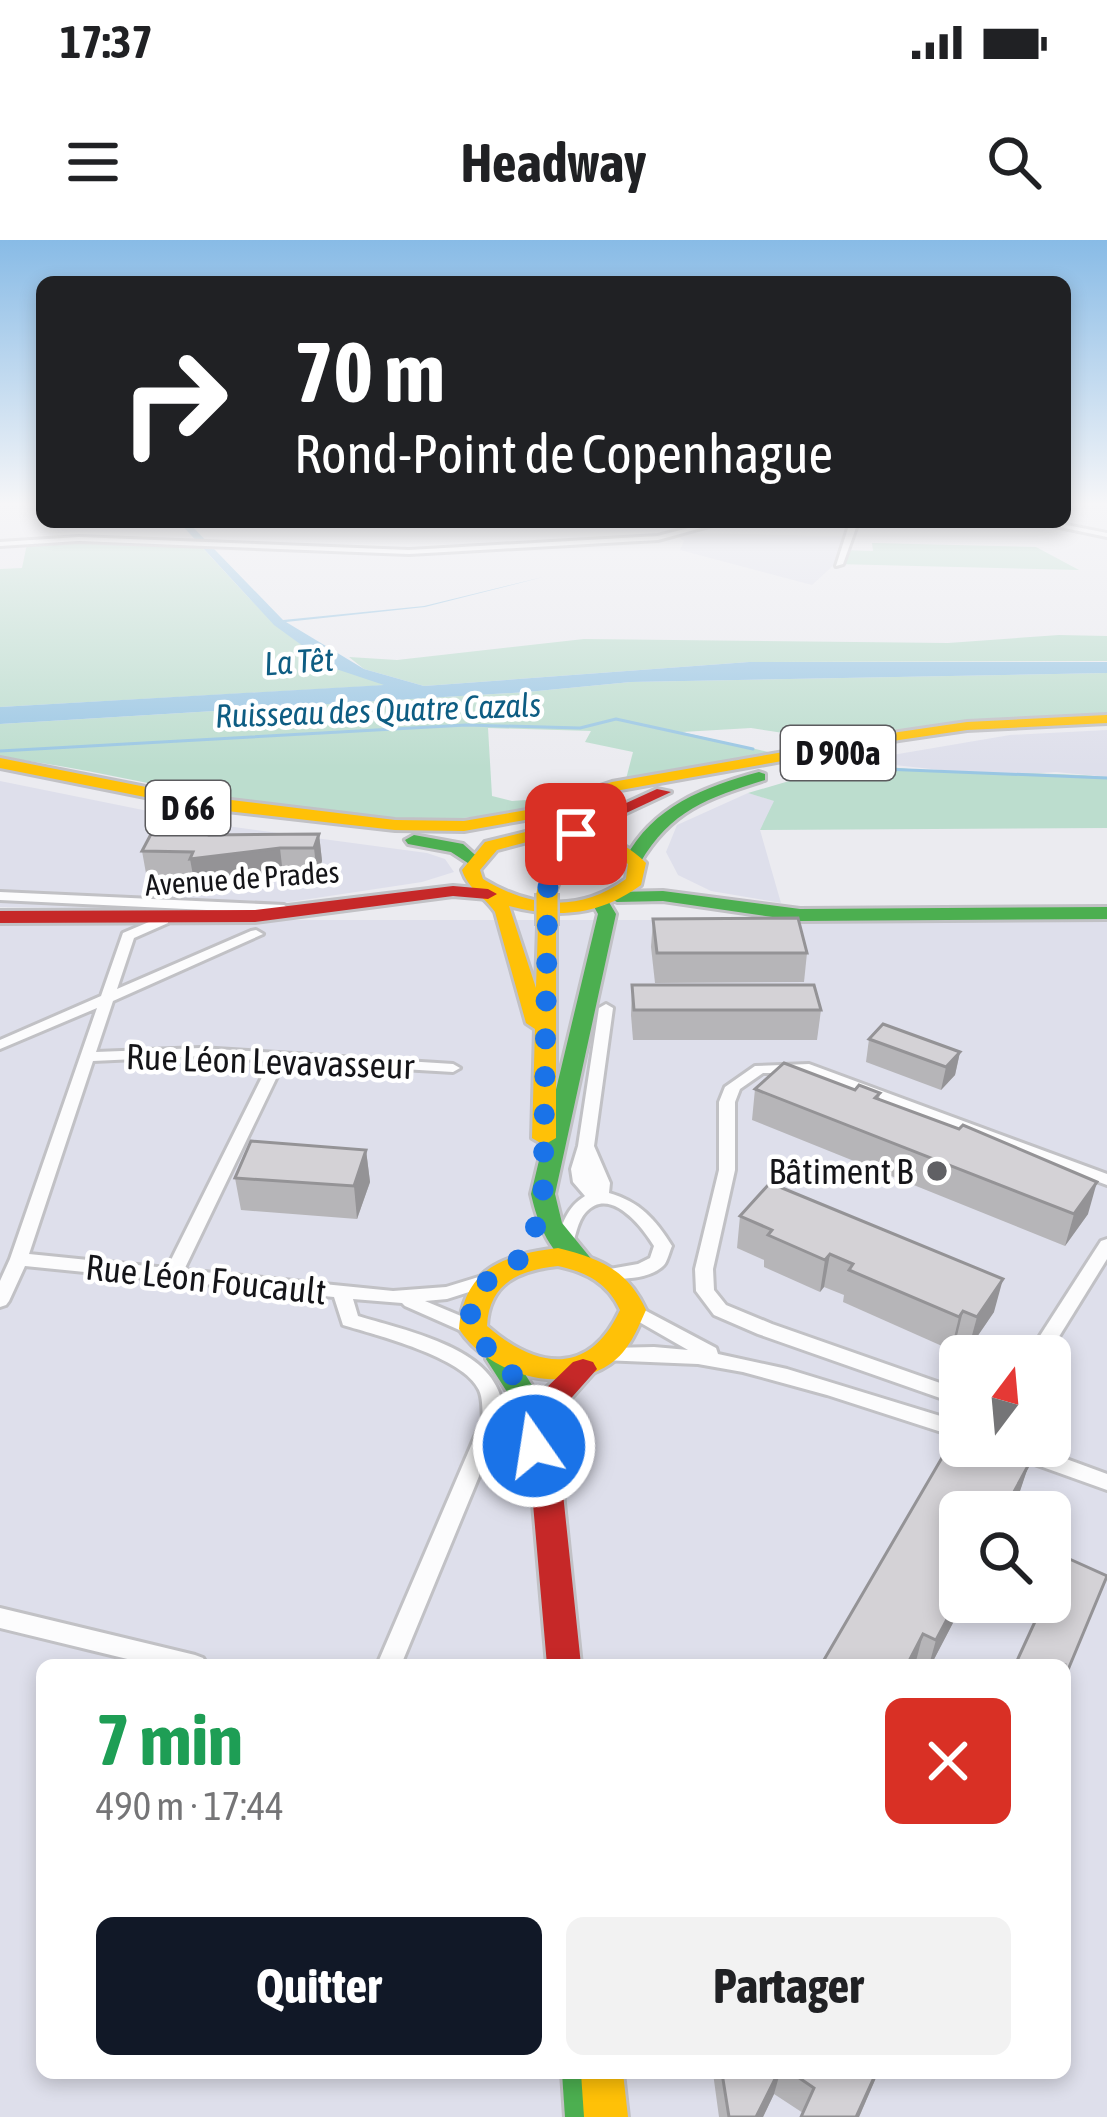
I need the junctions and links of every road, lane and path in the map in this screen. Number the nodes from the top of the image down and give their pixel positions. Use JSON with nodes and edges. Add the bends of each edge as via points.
{"nodes":[{"id":1,"x":1107,"y":722,"type":"edge"},
{"id":2,"x":1015,"y":723,"type":"junction"},
{"id":3,"x":952,"y":728,"type":"junction"},
{"id":4,"x":913,"y":744,"type":"junction"},
{"id":5,"x":0,"y":766,"type":"edge"},
{"id":6,"x":663,"y":792,"type":"junction"},
{"id":7,"x":181,"y":799,"type":"junction"},
{"id":8,"x":380,"y":832,"type":"junction"},
{"id":9,"x":518,"y":837,"type":"junction"},
{"id":10,"x":636,"y":866,"type":"junction"},
{"id":11,"x":482,"y":881,"type":"junction"},
{"id":12,"x":0,"y":896,"type":"edge"},
{"id":13,"x":609,"y":900,"type":"junction"},
{"id":14,"x":1107,"y":913,"type":"edge"},
{"id":15,"x":0,"y":914,"type":"edge"},
{"id":16,"x":834,"y":914,"type":"junction"},
{"id":17,"x":122,"y":917,"type":"junction"},
{"id":18,"x":256,"y":934,"type":"dead end"},
{"id":19,"x":156,"y":976,"type":"junction"},
{"id":20,"x":112,"y":979,"type":"junction"},
{"id":21,"x":104,"y":999,"type":"junction"},
{"id":22,"x":606,"y":1008,"type":"dead end"},
{"id":23,"x":0,"y":1045,"type":"edge"},
{"id":24,"x":86,"y":1057,"type":"junction"},
{"id":25,"x":279,"y":1057,"type":"junction"},
{"id":26,"x":545,"y":1067,"type":"junction"},
{"id":27,"x":453,"y":1068,"type":"dead end"},
{"id":28,"x":1107,"y":1180,"type":"edge"},
{"id":29,"x":543,"y":1194,"type":"junction"},
{"id":30,"x":600,"y":1196,"type":"junction"},
{"id":31,"x":1107,"y":1245,"type":"edge"},
{"id":32,"x":572,"y":1253,"type":"junction"},
{"id":33,"x":20,"y":1259,"type":"junction"},
{"id":34,"x":515,"y":1263,"type":"junction"},
{"id":35,"x":610,"y":1274,"type":"junction"},
{"id":36,"x":172,"y":1276,"type":"junction"},
{"id":37,"x":485,"y":1281,"type":"junction"},
{"id":38,"x":342,"y":1292,"type":"junction"},
{"id":39,"x":393,"y":1297,"type":"junction"},
{"id":40,"x":0,"y":1301,"type":"edge"},
{"id":41,"x":633,"y":1310,"type":"junction"},
{"id":42,"x":473,"y":1329,"type":"junction"},
{"id":43,"x":1050,"y":1335,"type":"edge"},
{"id":44,"x":500,"y":1359,"type":"junction"},
{"id":45,"x":600,"y":1359,"type":"junction"},
{"id":46,"x":726,"y":1361,"type":"junction"},
{"id":47,"x":939,"y":1390,"type":"edge"},
{"id":48,"x":939,"y":1424,"type":"edge"},
{"id":49,"x":1064,"y":1467,"type":"edge"},
{"id":50,"x":1107,"y":1483,"type":"edge"},
{"id":51,"x":0,"y":1618,"type":"edge"},
{"id":52,"x":170,"y":1659,"type":"edge"},
{"id":53,"x":392,"y":1659,"type":"edge"},
{"id":54,"x":550,"y":1659,"type":"edge"},
{"id":55,"x":563,"y":1659,"type":"edge"},
{"id":56,"x":584,"y":2079,"type":"edge"},
{"id":57,"x":603,"y":2079,"type":"edge"},
{"id":58,"x":587,"y":2117,"type":"edge"},
{"id":59,"x":606,"y":2117,"type":"edge"}],
"edges":[{"from":1,"to":2,"type":"main road","number":"D 900a"},
{"from":1,"to":4,"type":"main road","number":"D 900a"},
{"from":2,"to":3,"type":"main road"},
{"from":2,"to":6,"type":"main road","number":"D 900a"},
{"from":3,"to":7,"type":"main road","via":[[612,787],[464,826]]},
{"from":3,"to":9,"type":"main road","via":[[630,789]]},
{"from":4,"to":6,"type":"main road","number":"D 900a"},
{"from":4,"to":10,"type":"main road","via":[[729,787],[650,832],[637,844]]},
{"from":5,"to":7,"type":"main road","number":"D 66"},
{"from":5,"to":8,"type":"main road","number":"D 66","via":[[223,814]]},
{"from":6,"to":26,"type":"main road","number":"D 900a","bridge":true,"via":[[589,824],[551,871]]},
{"from":7,"to":8,"type":"main road","number":"D 66"},
{"from":8,"to":9,"type":"main road","number":"D 66","via":[[458,841]]},
{"from":8,"to":11,"type":"main road","number":"D 66","via":[[458,848]]},
{"from":9,"to":10,"type":"main road","via":[[593,837]]},
{"from":9,"to":11,"type":"main road"},
{"from":10,"to":13,"type":"main road","via":[[628,890]]},
{"from":10,"to":16,"type":"main road","via":[[692,892]]},
{"from":11,"to":13,"type":"main road","via":[[538,908]]},
{"from":11,"to":17,"type":"main road","name":"Avenue de Prades","via":[[284,908]]},
{"from":11,"to":17,"type":"main road","name":"Avenue de Prades","via":[[255,916]]},
{"from":11,"to":26,"type":"main road","via":[[505,912]]},
{"from":12,"to":17,"type":"street"},
{"from":13,"to":16,"type":"main road","via":[[656,892],[754,913]]},
{"from":13,"to":29,"type":"main road"},
{"from":14,"to":16,"type":"main road"},
{"from":15,"to":17,"type":"main road","name":"Avenue de Prades"},
{"from":17,"to":20,"type":"street"},
{"from":18,"to":19,"type":"street"},
{"from":19,"to":20,"type":"street"},
{"from":19,"to":21,"type":"street"},
{"from":20,"to":21,"type":"street"},
{"from":21,"to":23,"type":"street"},
{"from":21,"to":24,"type":"street"},
{"from":22,"to":30,"type":"street","via":[[586,1146]]},
{"from":24,"to":25,"type":"street","name":"Rue Léon Levavasseur"},
{"from":24,"to":33,"type":"street"},
{"from":25,"to":27,"type":"street","name":"Rue Léon Levavasseur"},
{"from":25,"to":36,"type":"street"},
{"from":26,"to":29,"type":"main road","number":"D 900a"},
{"from":28,"to":47,"type":"street","via":[[809,1068],[760,1069],[733,1087],[705,1291],[720,1310]]},
{"from":29,"to":32,"type":"main road","number":"D 900a","via":[[550,1225]]},
{"from":29,"to":34,"type":"main road","number":"D 900a"},
{"from":30,"to":32,"type":"street","via":[[573,1209]]},
{"from":30,"to":35,"type":"street","via":[[634,1209],[663,1246],[658,1261],[642,1270]]},
{"from":31,"to":43,"type":"street"},
{"from":32,"to":34,"type":"main road"},
{"from":32,"to":35,"type":"main road"},
{"from":33,"to":36,"type":"street","name":"Rue Léon Foucault"},
{"from":33,"to":40,"type":"street"},
{"from":34,"to":37,"type":"main road"},
{"from":35,"to":41,"type":"main road"},
{"from":36,"to":38,"type":"street","name":"Rue Léon Foucault"},
{"from":37,"to":39,"type":"street","name":"Rue Léon Foucault"},
{"from":37,"to":42,"type":"main road","via":[[470,1312]]},
{"from":38,"to":39,"type":"street","name":"Rue Léon Foucault"},
{"from":38,"to":53,"type":"street","via":[[350,1320],[463,1364],[487,1383],[491,1398],[493,1418]]},
{"from":39,"to":42,"type":"street","name":"Rue Léon Foucault"},
{"from":41,"to":45,"type":"main road","via":[[631,1326]]},
{"from":41,"to":46,"type":"street"},
{"from":42,"to":44,"type":"main road"},
{"from":44,"to":45,"type":"main road","via":[[545,1371]]},
{"from":44,"to":54,"type":"main road","via":[[531,1414]]},
{"from":45,"to":46,"type":"street","via":[[674,1354]]},
{"from":45,"to":55,"type":"main road","via":[[565,1380],[545,1414]]},
{"from":46,"to":48,"type":"street"},
{"from":49,"to":50,"type":"street"},
{"from":51,"to":52,"type":"street"},
{"from":56,"to":58,"type":"main road"},
{"from":57,"to":59,"type":"main road"}]}
